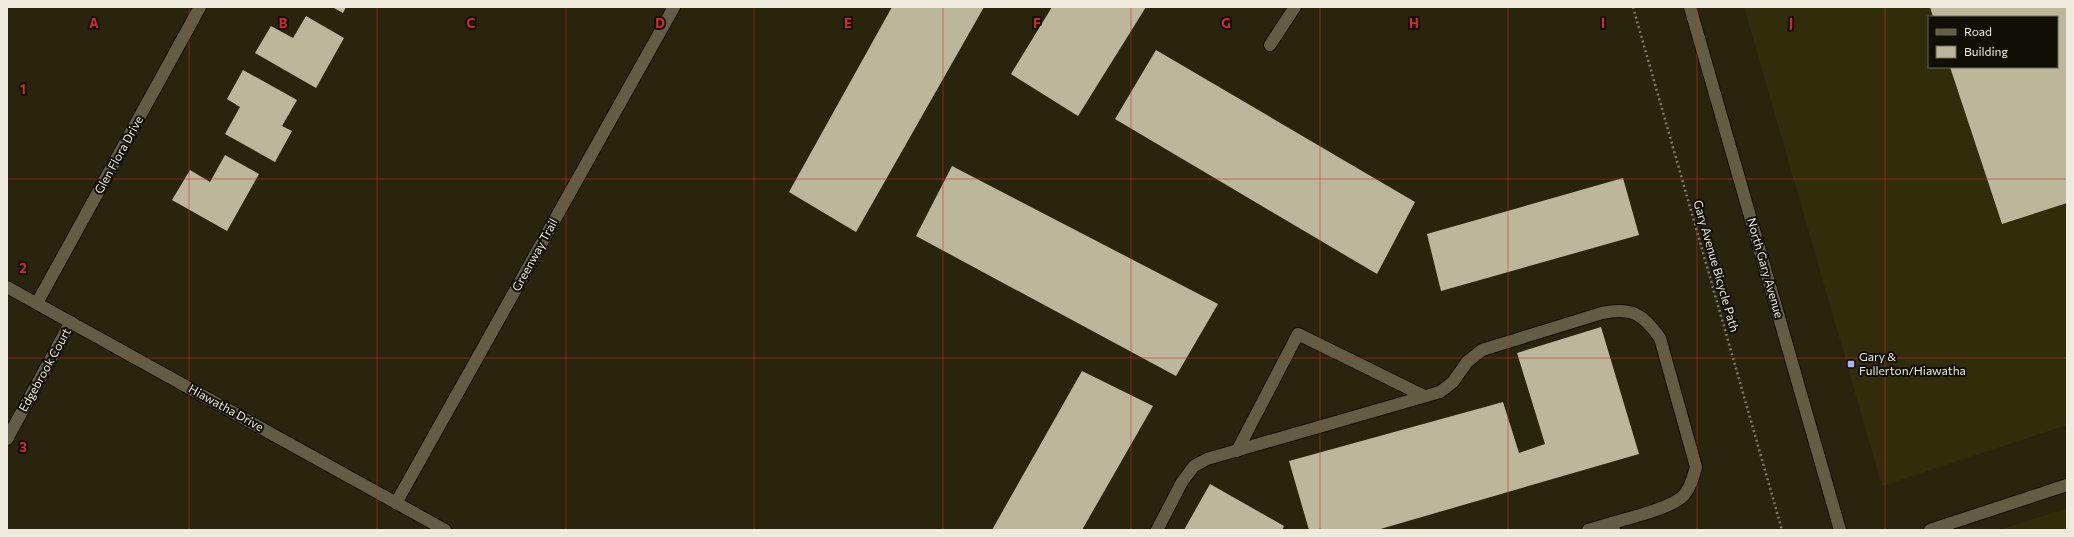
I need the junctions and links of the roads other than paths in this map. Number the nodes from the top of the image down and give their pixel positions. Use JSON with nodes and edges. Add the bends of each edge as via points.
{"nodes":[{"id":1,"x":200,"y":7,"type":"edge"},
{"id":2,"x":674,"y":7,"type":"edge"},
{"id":3,"x":1295,"y":7,"type":"edge"},
{"id":4,"x":1690,"y":7,"type":"edge"},
{"id":5,"x":1270,"y":45,"type":"dead end"},
{"id":6,"x":7,"y":287,"type":"edge"},
{"id":7,"x":37,"y":303,"type":"junction"},
{"id":8,"x":71,"y":322,"type":"junction"},
{"id":9,"x":1424,"y":396,"type":"junction"},
{"id":10,"x":7,"y":439,"type":"edge"},
{"id":11,"x":1237,"y":450,"type":"junction"},
{"id":12,"x":2067,"y":485,"type":"edge"},
{"id":13,"x":396,"y":503,"type":"junction"},
{"id":14,"x":1613,"y":526,"type":"edge"},
{"id":15,"x":445,"y":530,"type":"edge"},
{"id":16,"x":1157,"y":530,"type":"edge"},
{"id":17,"x":1588,"y":530,"type":"edge"},
{"id":18,"x":1840,"y":530,"type":"edge"},
{"id":19,"x":1930,"y":530,"type":"edge"}],
"edges":[{"from":1,"to":7,"type":"street","name":"Glen Flora Drive"},
{"from":2,"to":13,"type":"street","name":"Greenway Trail"},
{"from":3,"to":5,"type":"street"},
{"from":4,"to":18,"type":"street","name":"North Gary Avenue"},
{"from":6,"to":7,"type":"street","name":"Hiawatha Drive"},
{"from":7,"to":8,"type":"street","name":"Hiawatha Drive"},
{"from":8,"to":10,"type":"street","name":"Edgebrook Court"},
{"from":8,"to":13,"type":"street","name":"Hiawatha Drive"},
{"from":9,"to":11,"type":"street"},
{"from":9,"to":11,"type":"street","via":[[1298,334]]},
{"from":9,"to":14,"type":"street","via":[[1440,392],[1453,382],[1468,362],[1482,350],[1602,313],[1616,310],[1634,312],[1649,323],[1660,338],[1696,467],[1692,483],[1683,496]]},
{"from":11,"to":16,"type":"street","via":[[1194,466],[1182,482]]},
{"from":12,"to":19,"type":"street"},
{"from":13,"to":15,"type":"street","name":"Hiawatha Drive"},
{"from":14,"to":17,"type":"street"}]}
